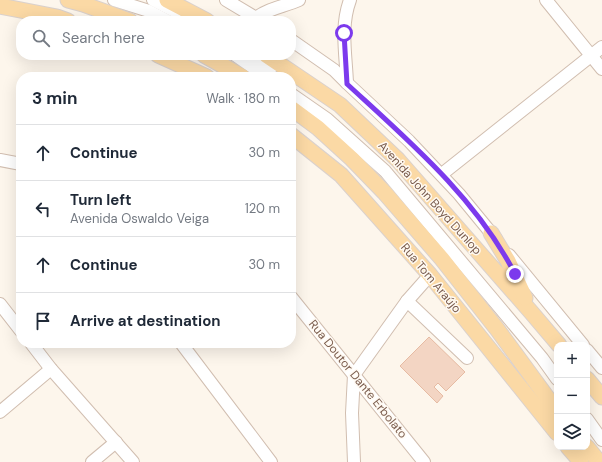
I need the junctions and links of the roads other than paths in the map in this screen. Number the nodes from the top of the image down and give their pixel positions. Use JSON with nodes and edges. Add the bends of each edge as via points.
{"nodes":[{"id":1,"x":68,"y":0,"type":"edge"},
{"id":2,"x":114,"y":0,"type":"edge"},
{"id":3,"x":153,"y":0,"type":"edge"},
{"id":4,"x":167,"y":0,"type":"edge"},
{"id":5,"x":226,"y":0,"type":"edge"},
{"id":6,"x":298,"y":0,"type":"edge"},
{"id":7,"x":350,"y":0,"type":"edge"},
{"id":8,"x":546,"y":0,"type":"edge"},
{"id":9,"x":0,"y":6,"type":"edge"},
{"id":10,"x":52,"y":16,"type":"edge"},
{"id":11,"x":116,"y":16,"type":"edge"},
{"id":12,"x":158,"y":16,"type":"edge"},
{"id":13,"x":183,"y":16,"type":"edge"},
{"id":14,"x":197,"y":16,"type":"edge"},
{"id":15,"x":254,"y":16,"type":"edge"},
{"id":16,"x":260,"y":16,"type":"edge"},
{"id":17,"x":296,"y":43,"type":"edge"},
{"id":18,"x":602,"y":47,"type":"edge"},
{"id":19,"x":590,"y":55,"type":"junction"},
{"id":20,"x":169,"y":60,"type":"edge"},
{"id":21,"x":213,"y":60,"type":"edge"},
{"id":22,"x":243,"y":60,"type":"edge"},
{"id":23,"x":262,"y":60,"type":"edge"},
{"id":24,"x":273,"y":60,"type":"edge"},
{"id":25,"x":602,"y":69,"type":"edge"},
{"id":26,"x":196,"y":72,"type":"edge"},
{"id":27,"x":235,"y":72,"type":"edge"},
{"id":28,"x":260,"y":72,"type":"edge"},
{"id":29,"x":280,"y":72,"type":"edge"},
{"id":30,"x":291,"y":72,"type":"edge"},
{"id":31,"x":296,"y":75,"type":"edge"},
{"id":32,"x":296,"y":83,"type":"edge"},
{"id":33,"x":347,"y":84,"type":"junction"},
{"id":34,"x":296,"y":97,"type":"edge"},
{"id":35,"x":296,"y":112,"type":"edge"},
{"id":36,"x":296,"y":138,"type":"edge"},
{"id":37,"x":0,"y":160,"type":"edge"},
{"id":38,"x":16,"y":163,"type":"edge"},
{"id":39,"x":442,"y":174,"type":"junction"},
{"id":40,"x":491,"y":233,"type":"junction"},
{"id":41,"x":430,"y":275,"type":"junction"},
{"id":42,"x":407,"y":301,"type":"junction"},
{"id":43,"x":296,"y":303,"type":"edge"},
{"id":44,"x":0,"y":304,"type":"edge"},
{"id":45,"x":531,"y":312,"type":"junction"},
{"id":46,"x":16,"y":325,"type":"edge"},
{"id":47,"x":556,"y":342,"type":"edge"},
{"id":48,"x":581,"y":342,"type":"edge"},
{"id":49,"x":35,"y":348,"type":"edge"},
{"id":50,"x":185,"y":348,"type":"edge"},
{"id":51,"x":554,"y":350,"type":"edge"},
{"id":52,"x":590,"y":354,"type":"edge"},
{"id":53,"x":468,"y":358,"type":"dead end"},
{"id":54,"x":602,"y":368,"type":"edge"},
{"id":55,"x":51,"y":369,"type":"junction"},
{"id":56,"x":354,"y":375,"type":"junction"},
{"id":57,"x":556,"y":378,"type":"edge"},
{"id":58,"x":590,"y":383,"type":"edge"},
{"id":59,"x":590,"y":393,"type":"edge"},
{"id":60,"x":602,"y":397,"type":"edge"},
{"id":61,"x":554,"y":407,"type":"edge"},
{"id":62,"x":602,"y":407,"type":"edge"},
{"id":63,"x":0,"y":412,"type":"edge"},
{"id":64,"x":590,"y":423,"type":"edge"},
{"id":65,"x":554,"y":430,"type":"edge"},
{"id":66,"x":602,"y":440,"type":"edge"},
{"id":67,"x":116,"y":442,"type":"junction"},
{"id":68,"x":570,"y":450,"type":"edge"},
{"id":69,"x":589,"y":450,"type":"edge"},
{"id":70,"x":92,"y":462,"type":"edge"},
{"id":71,"x":133,"y":462,"type":"edge"},
{"id":72,"x":272,"y":462,"type":"edge"},
{"id":73,"x":354,"y":462,"type":"edge"},
{"id":74,"x":424,"y":462,"type":"edge"},
{"id":75,"x":580,"y":462,"type":"edge"},
{"id":76,"x":599,"y":462,"type":"edge"}],
"edges":[{"from":1,"to":11,"type":"main road"},
{"from":2,"to":12,"type":"street"},
{"from":3,"to":13,"type":"street"},
{"from":4,"to":14,"type":"main road"},
{"from":5,"to":15,"type":"street"},
{"from":6,"to":16,"type":"street","via":[[262,12]]},
{"from":7,"to":33,"type":"street","via":[[344,33]]},
{"from":8,"to":19,"type":"street"},
{"from":9,"to":10,"type":"main road"},
{"from":17,"to":33,"type":"street","via":[[334,70]]},
{"from":18,"to":19,"type":"street"},
{"from":19,"to":25,"type":"street"},
{"from":19,"to":39,"type":"street"},
{"from":20,"to":26,"type":"main road"},
{"from":21,"to":27,"type":"main road"},
{"from":22,"to":28,"type":"street"},
{"from":23,"to":29,"type":"street"},
{"from":24,"to":30,"type":"main road","name":"Avenida John Boyd Dunlop"},
{"from":31,"to":45,"type":"main road","name":"Avenida John Boyd Dunlop","via":[[340,105],[398,160]]},
{"from":32,"to":51,"type":"street","via":[[334,109],[394,164]]},
{"from":33,"to":39,"type":"street"},
{"from":34,"to":57,"type":"street","via":[[327,119],[385,172]]},
{"from":35,"to":61,"type":"main road","via":[[352,159],[384,192],[442,259]]},
{"from":36,"to":41,"type":"main road","name":"Rua Tom Araújo","via":[[341,175]]},
{"from":37,"to":38,"type":"street"},
{"from":39,"to":40,"type":"street"},
{"from":40,"to":45,"type":"main road","via":[[508,261]]},
{"from":40,"to":48,"type":"street"},
{"from":41,"to":42,"type":"street"},
{"from":41,"to":65,"type":"main road","name":"Rua Tom Araújo"},
{"from":42,"to":53,"type":"street"},
{"from":42,"to":56,"type":"street"},
{"from":43,"to":56,"type":"street","name":"Rua Doutor Dante Erbolato"},
{"from":44,"to":46,"type":"street"},
{"from":45,"to":47,"type":"main road","name":"Avenida John Boyd Dunlop"},
{"from":49,"to":55,"type":"street"},
{"from":50,"to":72,"type":"street"},
{"from":52,"to":54,"type":"street"},
{"from":55,"to":63,"type":"street"},
{"from":55,"to":67,"type":"street"},
{"from":56,"to":73,"type":"street"},
{"from":56,"to":74,"type":"street","name":"Rua Doutor Dante Erbolato"},
{"from":58,"to":60,"type":"main road"},
{"from":59,"to":62,"type":"street"},
{"from":64,"to":66,"type":"street"},
{"from":67,"to":70,"type":"street"},
{"from":67,"to":71,"type":"street"},
{"from":68,"to":75,"type":"main road"},
{"from":69,"to":76,"type":"main road"}]}
